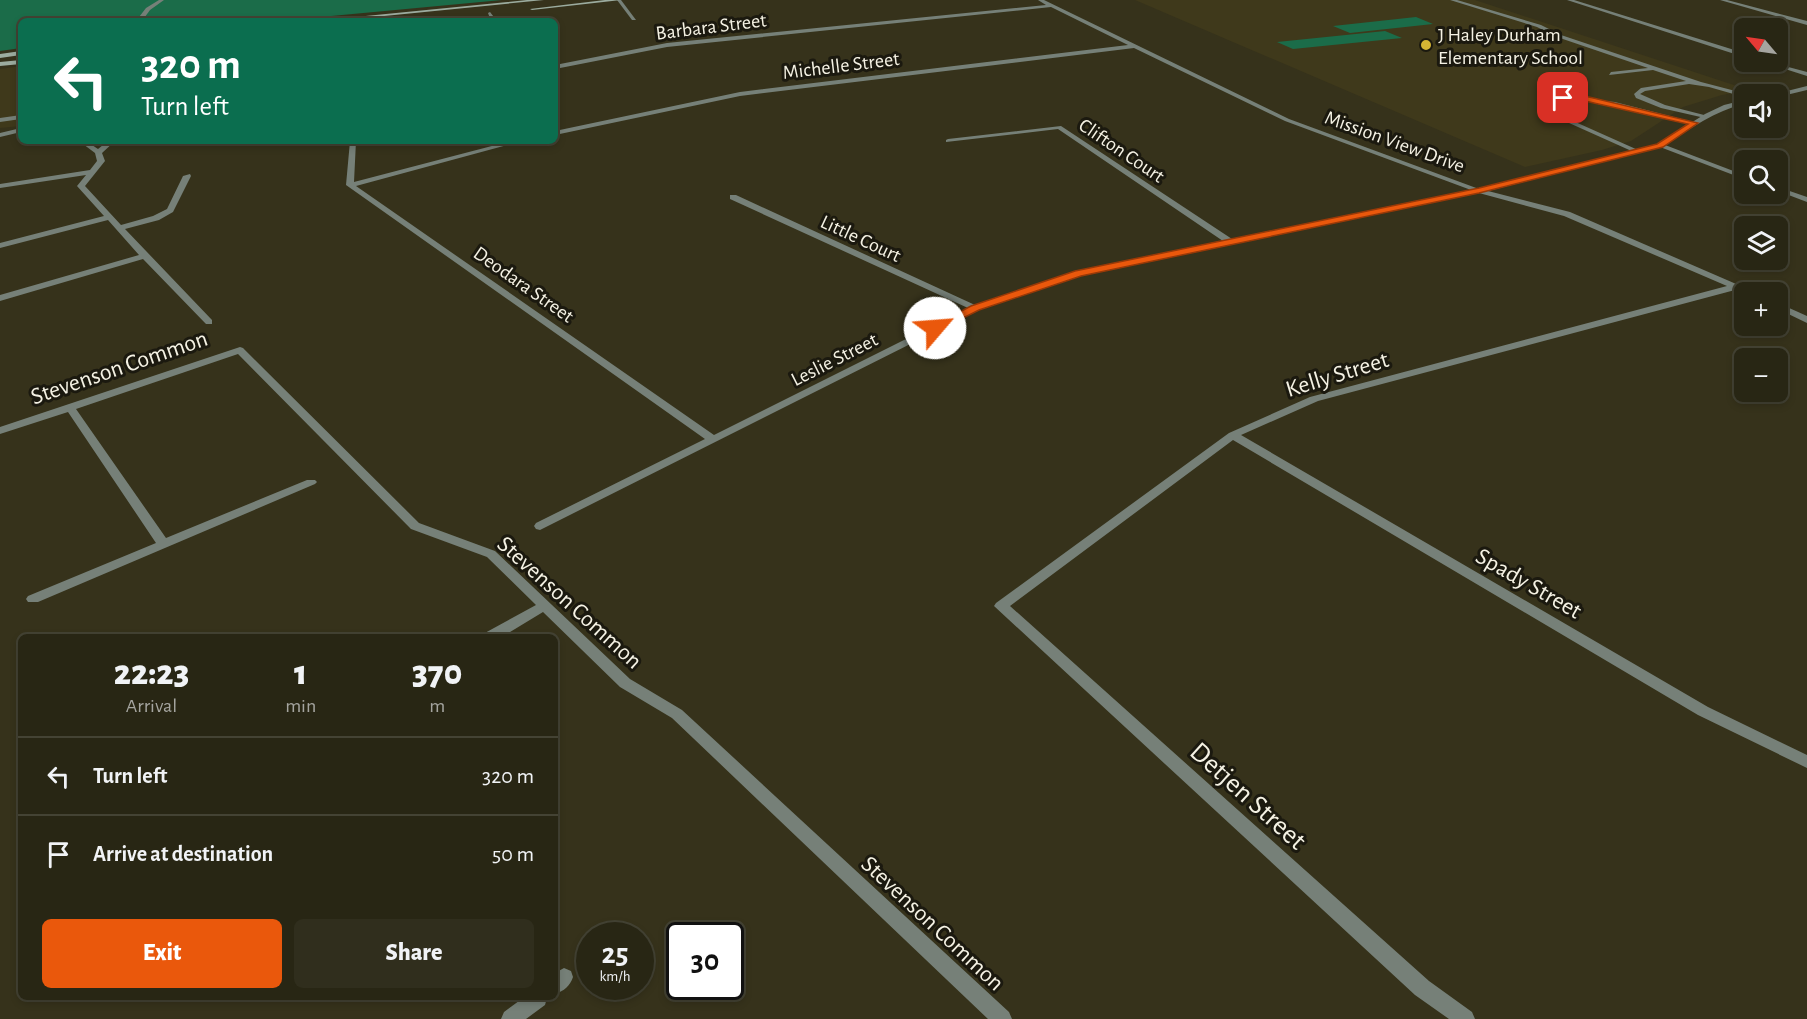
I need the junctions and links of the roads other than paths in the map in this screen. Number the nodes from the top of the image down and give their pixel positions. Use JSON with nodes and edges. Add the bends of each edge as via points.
{"nodes":[{"id":1,"x":162,"y":0,"type":"edge"},
{"id":2,"x":542,"y":0,"type":"edge"},
{"id":3,"x":619,"y":0,"type":"edge"},
{"id":4,"x":1040,"y":0,"type":"edge"},
{"id":5,"x":1452,"y":0,"type":"edge"},
{"id":6,"x":1569,"y":0,"type":"edge"},
{"id":7,"x":1722,"y":0,"type":"edge"},
{"id":8,"x":1051,"y":6,"type":"junction"},
{"id":9,"x":525,"y":9,"type":"dead end"},
{"id":10,"x":502,"y":12,"type":"dead end"},
{"id":11,"x":490,"y":13,"type":"junction"},
{"id":12,"x":480,"y":14,"type":"dead end"},
{"id":13,"x":141,"y":18,"type":"edge"},
{"id":14,"x":350,"y":18,"type":"edge"},
{"id":15,"x":492,"y":18,"type":"edge"},
{"id":16,"x":634,"y":19,"type":"dead end"},
{"id":17,"x":1807,"y":23,"type":"edge"},
{"id":18,"x":1134,"y":46,"type":"junction"},
{"id":19,"x":1734,"y":52,"type":"edge"},
{"id":20,"x":18,"y":53,"type":"edge"},
{"id":21,"x":0,"y":56,"type":"edge"},
{"id":22,"x":18,"y":62,"type":"edge"},
{"id":23,"x":0,"y":64,"type":"edge"},
{"id":24,"x":558,"y":66,"type":"edge"},
{"id":25,"x":1655,"y":68,"type":"junction"},
{"id":26,"x":1788,"y":68,"type":"edge"},
{"id":27,"x":1611,"y":74,"type":"dead end"},
{"id":28,"x":1807,"y":74,"type":"edge"},
{"id":29,"x":1699,"y":83,"type":"junction"},
{"id":30,"x":1807,"y":88,"type":"edge"},
{"id":31,"x":1734,"y":92,"type":"edge"},
{"id":32,"x":1788,"y":93,"type":"edge"},
{"id":33,"x":1734,"y":104,"type":"edge"},
{"id":34,"x":1705,"y":116,"type":"junction"},
{"id":35,"x":18,"y":117,"type":"edge"},
{"id":36,"x":0,"y":120,"type":"edge"},
{"id":37,"x":1694,"y":123,"type":"junction"},
{"id":38,"x":18,"y":131,"type":"edge"},
{"id":39,"x":558,"y":132,"type":"edge"},
{"id":40,"x":0,"y":135,"type":"edge"},
{"id":41,"x":948,"y":141,"type":"dead end"},
{"id":42,"x":86,"y":144,"type":"edge"},
{"id":43,"x":108,"y":144,"type":"edge"},
{"id":44,"x":353,"y":144,"type":"edge"},
{"id":45,"x":507,"y":144,"type":"edge"},
{"id":46,"x":1660,"y":146,"type":"junction"},
{"id":47,"x":1636,"y":151,"type":"junction"},
{"id":48,"x":98,"y":152,"type":"junction"},
{"id":49,"x":94,"y":172,"type":"junction"},
{"id":50,"x":1734,"y":173,"type":"edge"},
{"id":51,"x":187,"y":176,"type":"dead end"},
{"id":52,"x":350,"y":185,"type":"junction"},
{"id":53,"x":0,"y":186,"type":"edge"},
{"id":54,"x":1479,"y":190,"type":"junction"},
{"id":55,"x":1788,"y":193,"type":"edge"},
{"id":56,"x":733,"y":197,"type":"dead end"},
{"id":57,"x":1807,"y":200,"type":"edge"},
{"id":58,"x":111,"y":218,"type":"junction"},
{"id":59,"x":120,"y":228,"type":"junction"},
{"id":60,"x":1229,"y":241,"type":"junction"},
{"id":61,"x":0,"y":246,"type":"edge"},
{"id":62,"x":145,"y":256,"type":"junction"},
{"id":63,"x":1734,"y":287,"type":"edge"},
{"id":64,"x":1734,"y":287,"type":"edge"},
{"id":65,"x":0,"y":298,"type":"edge"},
{"id":66,"x":975,"y":308,"type":"junction"},
{"id":67,"x":1788,"y":311,"type":"edge"},
{"id":68,"x":1807,"y":320,"type":"edge"},
{"id":69,"x":208,"y":322,"type":"dead end"},
{"id":70,"x":70,"y":407,"type":"junction"},
{"id":71,"x":0,"y":431,"type":"edge"},
{"id":72,"x":1233,"y":435,"type":"junction"},
{"id":73,"x":713,"y":439,"type":"junction"},
{"id":74,"x":311,"y":482,"type":"dead end"},
{"id":75,"x":540,"y":526,"type":"dead end"},
{"id":76,"x":163,"y":544,"type":"junction"},
{"id":77,"x":33,"y":599,"type":"dead end"},
{"id":78,"x":544,"y":606,"type":"junction"},
{"id":79,"x":1000,"y":606,"type":"joint"},
{"id":80,"x":495,"y":634,"type":"edge"},
{"id":81,"x":1807,"y":762,"type":"edge"},
{"id":82,"x":535,"y":1000,"type":"edge"},
{"id":83,"x":511,"y":1019,"type":"edge"},
{"id":84,"x":1002,"y":1019,"type":"edge"},
{"id":85,"x":1465,"y":1019,"type":"edge"}],
"edges":[{"from":1,"to":13,"type":"street"},
{"from":2,"to":14,"type":"main road"},
{"from":3,"to":9,"type":"main road"},
{"from":3,"to":16,"type":"street"},
{"from":4,"to":8,"type":"street","name":"Mission View Drive"},
{"from":5,"to":25,"type":"street"},
{"from":6,"to":19,"type":"street"},
{"from":7,"to":17,"type":"street"},
{"from":8,"to":18,"type":"street","name":"Mission View Drive"},
{"from":8,"to":24,"type":"street","name":"Barbara Street","via":[[668,45]]},
{"from":10,"to":11,"type":"main road"},
{"from":11,"to":12,"type":"main road"},
{"from":11,"to":15,"type":"street"},
{"from":18,"to":39,"type":"street","name":"Michelle Street","via":[[740,94]]},
{"from":18,"to":54,"type":"street","name":"Mission View Drive","via":[[1287,120]]},
{"from":20,"to":21,"type":"main road"},
{"from":22,"to":23,"type":"main road"},
{"from":25,"to":27,"type":"street"},
{"from":25,"to":29,"type":"street"},
{"from":26,"to":28,"type":"street"},
{"from":29,"to":31,"type":"street"},
{"from":29,"to":34,"type":"street","via":[[1643,89],[1637,94],[1651,104]]},
{"from":30,"to":32,"type":"street"},
{"from":33,"to":34,"type":"street","name":"Leslie Street"},
{"from":34,"to":37,"type":"street","name":"Leslie Street"},
{"from":35,"to":36,"type":"street"},
{"from":37,"to":46,"type":"street","name":"Leslie Street"},
{"from":37,"to":47,"type":"street","via":[[1585,98],[1550,99],[1540,105]]},
{"from":38,"to":40,"type":"street"},
{"from":41,"to":60,"type":"street","name":"Clifton Court","via":[[1059,128]]},
{"from":42,"to":48,"type":"street"},
{"from":43,"to":48,"type":"street"},
{"from":44,"to":52,"type":"street"},
{"from":45,"to":52,"type":"street"},
{"from":46,"to":47,"type":"street","name":"Leslie Street"},
{"from":46,"to":50,"type":"street"},
{"from":47,"to":54,"type":"street","name":"Leslie Street"},
{"from":48,"to":49,"type":"street","via":[[100,161]]},
{"from":49,"to":53,"type":"street"},
{"from":49,"to":58,"type":"street","via":[[81,186]]},
{"from":51,"to":59,"type":"street","via":[[170,210]]},
{"from":52,"to":73,"type":"street","name":"Deodara Street"},
{"from":54,"to":60,"type":"street","name":"Leslie Street"},
{"from":54,"to":63,"type":"street","name":"Mission View Drive","via":[[1567,214]]},
{"from":55,"to":57,"type":"street"},
{"from":56,"to":66,"type":"street","name":"Little Court"},
{"from":58,"to":59,"type":"street"},
{"from":58,"to":61,"type":"street"},
{"from":59,"to":62,"type":"street"},
{"from":60,"to":66,"type":"street","name":"Leslie Street","via":[[1079,273]]},
{"from":62,"to":65,"type":"street"},
{"from":62,"to":69,"type":"street"},
{"from":64,"to":72,"type":"street","name":"Kelly Street","via":[[1314,399]]},
{"from":66,"to":73,"type":"street","name":"Leslie Street"},
{"from":67,"to":68,"type":"street"},
{"from":70,"to":71,"type":"street","name":"Stevenson Common"},
{"from":70,"to":76,"type":"street"},
{"from":70,"to":78,"type":"street","name":"Stevenson Common","via":[[240,350],[415,526],[491,555]]},
{"from":72,"to":79,"type":"street","name":"Kelly Street"},
{"from":72,"to":81,"type":"street","name":"Spady Street","via":[[1702,711]]},
{"from":73,"to":75,"type":"street","name":"Leslie Street"},
{"from":74,"to":76,"type":"street"},
{"from":76,"to":77,"type":"street"},
{"from":78,"to":80,"type":"street"},
{"from":78,"to":84,"type":"street","name":"Stevenson Common","via":[[625,683],[677,714]]},
{"from":79,"to":85,"type":"street","name":"Detjen Street","via":[[1422,988]]},
{"from":82,"to":83,"type":"street"}]}
